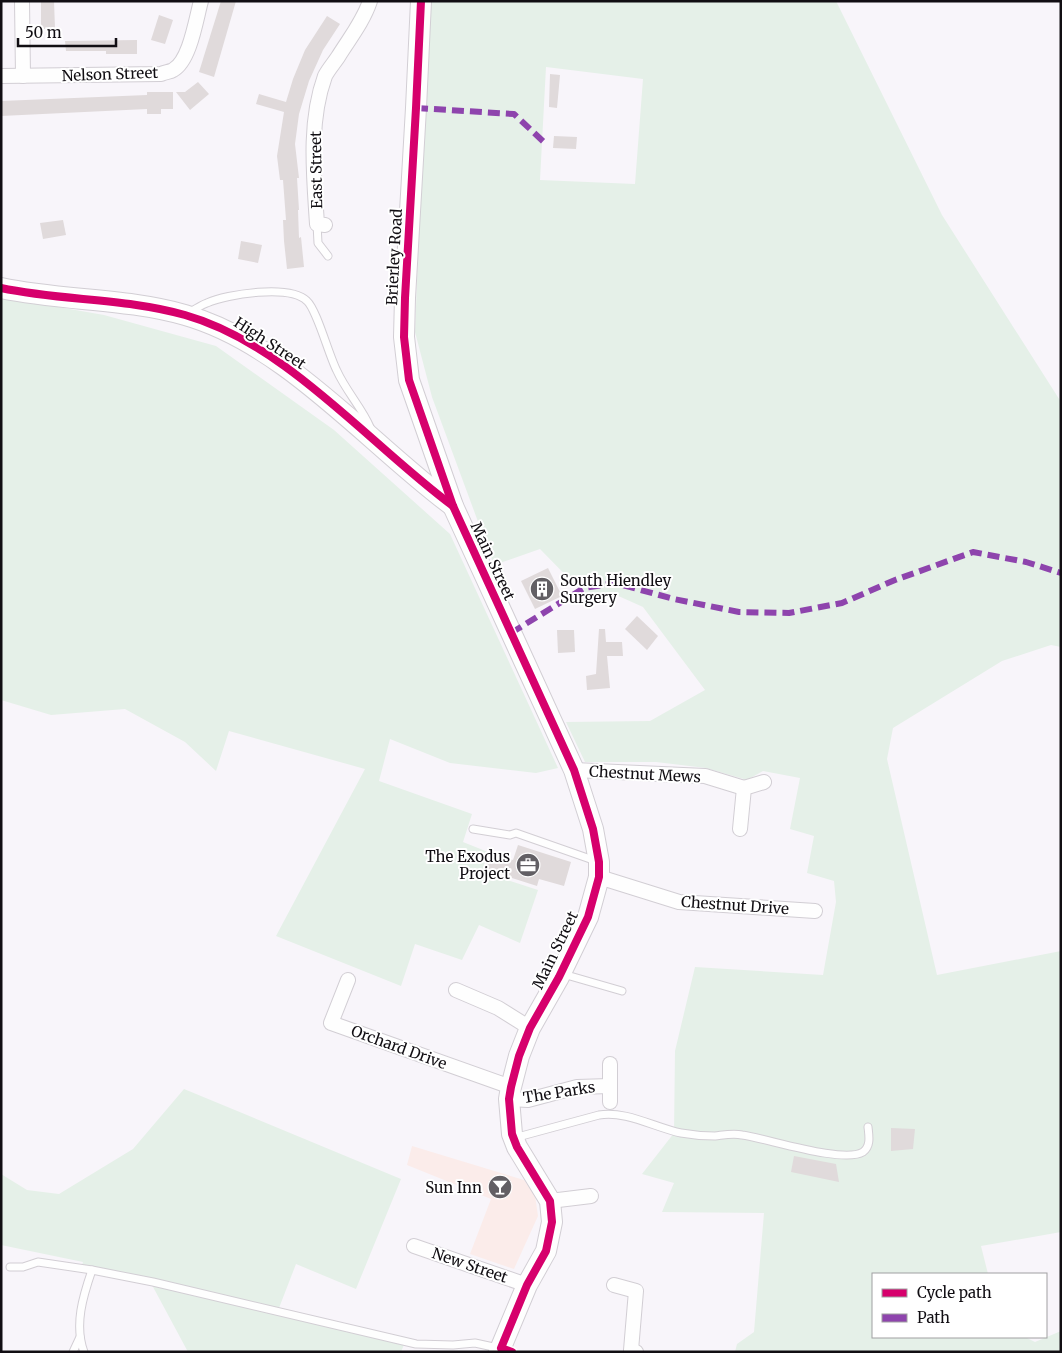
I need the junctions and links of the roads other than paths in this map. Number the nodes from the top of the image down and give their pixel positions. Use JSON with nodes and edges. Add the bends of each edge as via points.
{"nodes":[{"id":1,"x":22,"y":1,"type":"edge"},
{"id":2,"x":201,"y":1,"type":"edge"},
{"id":3,"x":370,"y":1,"type":"edge"},
{"id":4,"x":421,"y":1,"type":"edge"},
{"id":5,"x":1,"y":76,"type":"edge"},
{"id":6,"x":24,"y":76,"type":"junction"},
{"id":7,"x":321,"y":225,"type":"joint"},
{"id":8,"x":328,"y":256,"type":"dead end"},
{"id":9,"x":1,"y":288,"type":"edge"},
{"id":10,"x":186,"y":315,"type":"junction"},
{"id":11,"x":376,"y":443,"type":"junction"},
{"id":12,"x":453,"y":506,"type":"junction"},
{"id":13,"x":574,"y":770,"type":"junction"},
{"id":14,"x":764,"y":782,"type":"dead end"},
{"id":15,"x":744,"y":788,"type":"junction"},
{"id":16,"x":473,"y":829,"type":"dead end"},
{"id":17,"x":740,"y":829,"type":"dead end"},
{"id":18,"x":599,"y":869,"type":"junction"},
{"id":19,"x":815,"y":911,"type":"dead end"},
{"id":20,"x":560,"y":973,"type":"junction"},
{"id":21,"x":348,"y":980,"type":"dead end"},
{"id":22,"x":456,"y":990,"type":"dead end"},
{"id":23,"x":622,"y":991,"type":"dead end"},
{"id":24,"x":530,"y":1028,"type":"junction"},
{"id":25,"x":610,"y":1064,"type":"dead end"},
{"id":26,"x":610,"y":1086,"type":"junction"},
{"id":27,"x":510,"y":1093,"type":"junction"},
{"id":28,"x":610,"y":1102,"type":"dead end"},
{"id":29,"x":868,"y":1127,"type":"dead end"},
{"id":30,"x":514,"y":1138,"type":"junction"},
{"id":31,"x":591,"y":1196,"type":"dead end"},
{"id":32,"x":550,"y":1202,"type":"junction"},
{"id":33,"x":414,"y":1246,"type":"dead end"},
{"id":34,"x":10,"y":1267,"type":"dead end"},
{"id":35,"x":92,"y":1270,"type":"junction"},
{"id":36,"x":527,"y":1285,"type":"junction"},
{"id":37,"x":614,"y":1285,"type":"dead end"},
{"id":38,"x":80,"y":1337,"type":"junction"},
{"id":39,"x":504,"y":1351,"type":"edge"},
{"id":40,"x":73,"y":1352,"type":"edge"},
{"id":41,"x":84,"y":1352,"type":"edge"},
{"id":42,"x":636,"y":1352,"type":"edge"}],
"edges":[{"from":1,"to":6,"type":"street"},
{"from":2,"to":6,"type":"street","name":"Nelson Street","via":[[188,48],[174,70],[161,74]]},
{"from":3,"to":7,"type":"street","name":"East Street","via":[[326,75],[317,108],[313,147]]},
{"from":4,"to":12,"type":"street","name":"Brierley Road","via":[[404,337],[409,380]]},
{"from":5,"to":6,"type":"street","name":"Nelson Street"},
{"from":7,"to":8,"type":"lane","via":[[318,243]]},
{"from":9,"to":10,"type":"street","name":"High Street","via":[[147,306]]},
{"from":10,"to":11,"type":"street","name":"High Street","via":[[222,328],[255,347],[292,372]]},
{"from":10,"to":11,"type":"lane","via":[[208,302],[238,294],[270,291],[293,294],[307,300],[316,315],[337,372],[368,422]]},
{"from":11,"to":12,"type":"street","name":"High Street"},
{"from":12,"to":13,"type":"street","name":"Main Street"},
{"from":13,"to":15,"type":"street","name":"Chestnut Mews","via":[[705,776]]},
{"from":13,"to":18,"type":"street","name":"Main Street","via":[[593,829]]},
{"from":14,"to":15,"type":"street"},
{"from":15,"to":17,"type":"street"},
{"from":16,"to":18,"type":"lane","via":[[510,835],[516,833]]},
{"from":18,"to":19,"type":"street","name":"Chestnut Drive","via":[[679,902]]},
{"from":18,"to":20,"type":"street","name":"Main Street","via":[[588,917]]},
{"from":20,"to":23,"type":"lane"},
{"from":20,"to":24,"type":"street","name":"Main Street"},
{"from":21,"to":27,"type":"street","name":"Orchard Drive","via":[[331,1023]]},
{"from":22,"to":24,"type":"street","via":[[498,1008]]},
{"from":24,"to":27,"type":"street","name":"Main Street"},
{"from":25,"to":26,"type":"street","name":"The Parks"},
{"from":26,"to":27,"type":"street","name":"The Parks","via":[[577,1087],[528,1100]]},
{"from":26,"to":28,"type":"street","name":"The Parks"},
{"from":27,"to":30,"type":"street","name":"Main Street"},
{"from":29,"to":30,"type":"lane","via":[[866,1148],[850,1154],[790,1146],[740,1134],[705,1136],[682,1133],[612,1113]]},
{"from":30,"to":32,"type":"street","name":"Main Street"},
{"from":31,"to":32,"type":"street"},
{"from":32,"to":36,"type":"street","name":"Main Street","via":[[552,1222],[546,1252]]},
{"from":33,"to":36,"type":"street","name":"New Street"},
{"from":34,"to":35,"type":"lane","via":[[38,1262]]},
{"from":35,"to":38,"type":"lane","via":[[83,1297]]},
{"from":35,"to":39,"type":"lane","via":[[416,1344],[474,1343]]},
{"from":36,"to":39,"type":"street","name":"Main Street"},
{"from":37,"to":42,"type":"street","via":[[636,1291],[631,1350]]},
{"from":38,"to":40,"type":"lane"},
{"from":38,"to":41,"type":"lane"}]}
